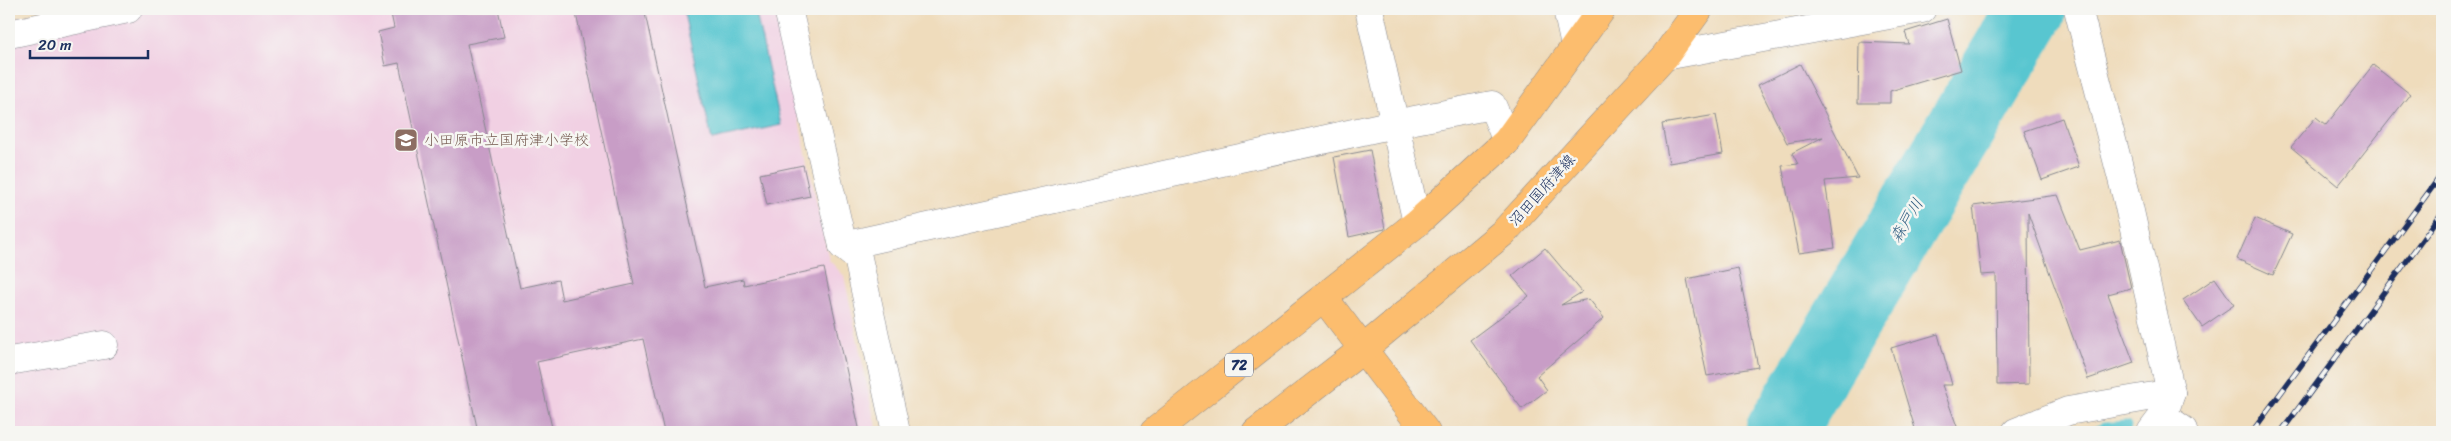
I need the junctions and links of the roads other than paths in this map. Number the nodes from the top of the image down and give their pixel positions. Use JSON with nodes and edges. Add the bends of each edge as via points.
{"nodes":[{"id":1,"x":128,"y":9,"type":"edge"},
{"id":2,"x":788,"y":9,"type":"edge"},
{"id":3,"x":1369,"y":9,"type":"edge"},
{"id":4,"x":1567,"y":9,"type":"edge"},
{"id":5,"x":1602,"y":9,"type":"edge"},
{"id":6,"x":1699,"y":9,"type":"edge"},
{"id":7,"x":1922,"y":9,"type":"edge"},
{"id":8,"x":2078,"y":9,"type":"edge"},
{"id":9,"x":9,"y":34,"type":"edge"},
{"id":10,"x":1575,"y":46,"type":"junction"},
{"id":11,"x":1665,"y":56,"type":"junction"},
{"id":12,"x":1394,"y":124,"type":"junction"},
{"id":13,"x":1507,"y":141,"type":"junction"},
{"id":14,"x":1417,"y":223,"type":"junction"},
{"id":15,"x":843,"y":246,"type":"junction"},
{"id":16,"x":1324,"y":298,"type":"junction"},
{"id":17,"x":104,"y":345,"type":"dead end"},
{"id":18,"x":1362,"y":350,"type":"junction"},
{"id":19,"x":9,"y":362,"type":"edge"},
{"id":20,"x":2167,"y":418,"type":"edge"},
{"id":21,"x":896,"y":432,"type":"edge"},
{"id":22,"x":1154,"y":432,"type":"edge"},
{"id":23,"x":1256,"y":432,"type":"edge"},
{"id":24,"x":1426,"y":432,"type":"edge"},
{"id":25,"x":2016,"y":432,"type":"edge"}],
"edges":[{"from":1,"to":9,"type":"street"},
{"from":2,"to":15,"type":"street"},
{"from":3,"to":12,"type":"street"},
{"from":4,"to":10,"type":"street"},
{"from":5,"to":10,"type":"main road"},
{"from":6,"to":11,"type":"main road","name":"沼田国府津線"},
{"from":7,"to":11,"type":"street"},
{"from":8,"to":20,"type":"street","via":[[2127,198]]},
{"from":10,"to":13,"type":"main road"},
{"from":11,"to":18,"type":"main road","name":"沼田国府津線","via":[[1504,232]]},
{"from":12,"to":13,"type":"street","via":[[1492,105]]},
{"from":12,"to":14,"type":"street"},
{"from":12,"to":15,"type":"street"},
{"from":13,"to":14,"type":"main road"},
{"from":14,"to":16,"type":"main road"},
{"from":15,"to":21,"type":"street","via":[[858,258]]},
{"from":16,"to":18,"type":"main road"},
{"from":16,"to":22,"type":"main road","number":"72"},
{"from":17,"to":19,"type":"street"},
{"from":18,"to":23,"type":"main road","name":"沼田国府津線"},
{"from":18,"to":24,"type":"main road"},
{"from":20,"to":25,"type":"street","via":[[2068,411]]}]}
